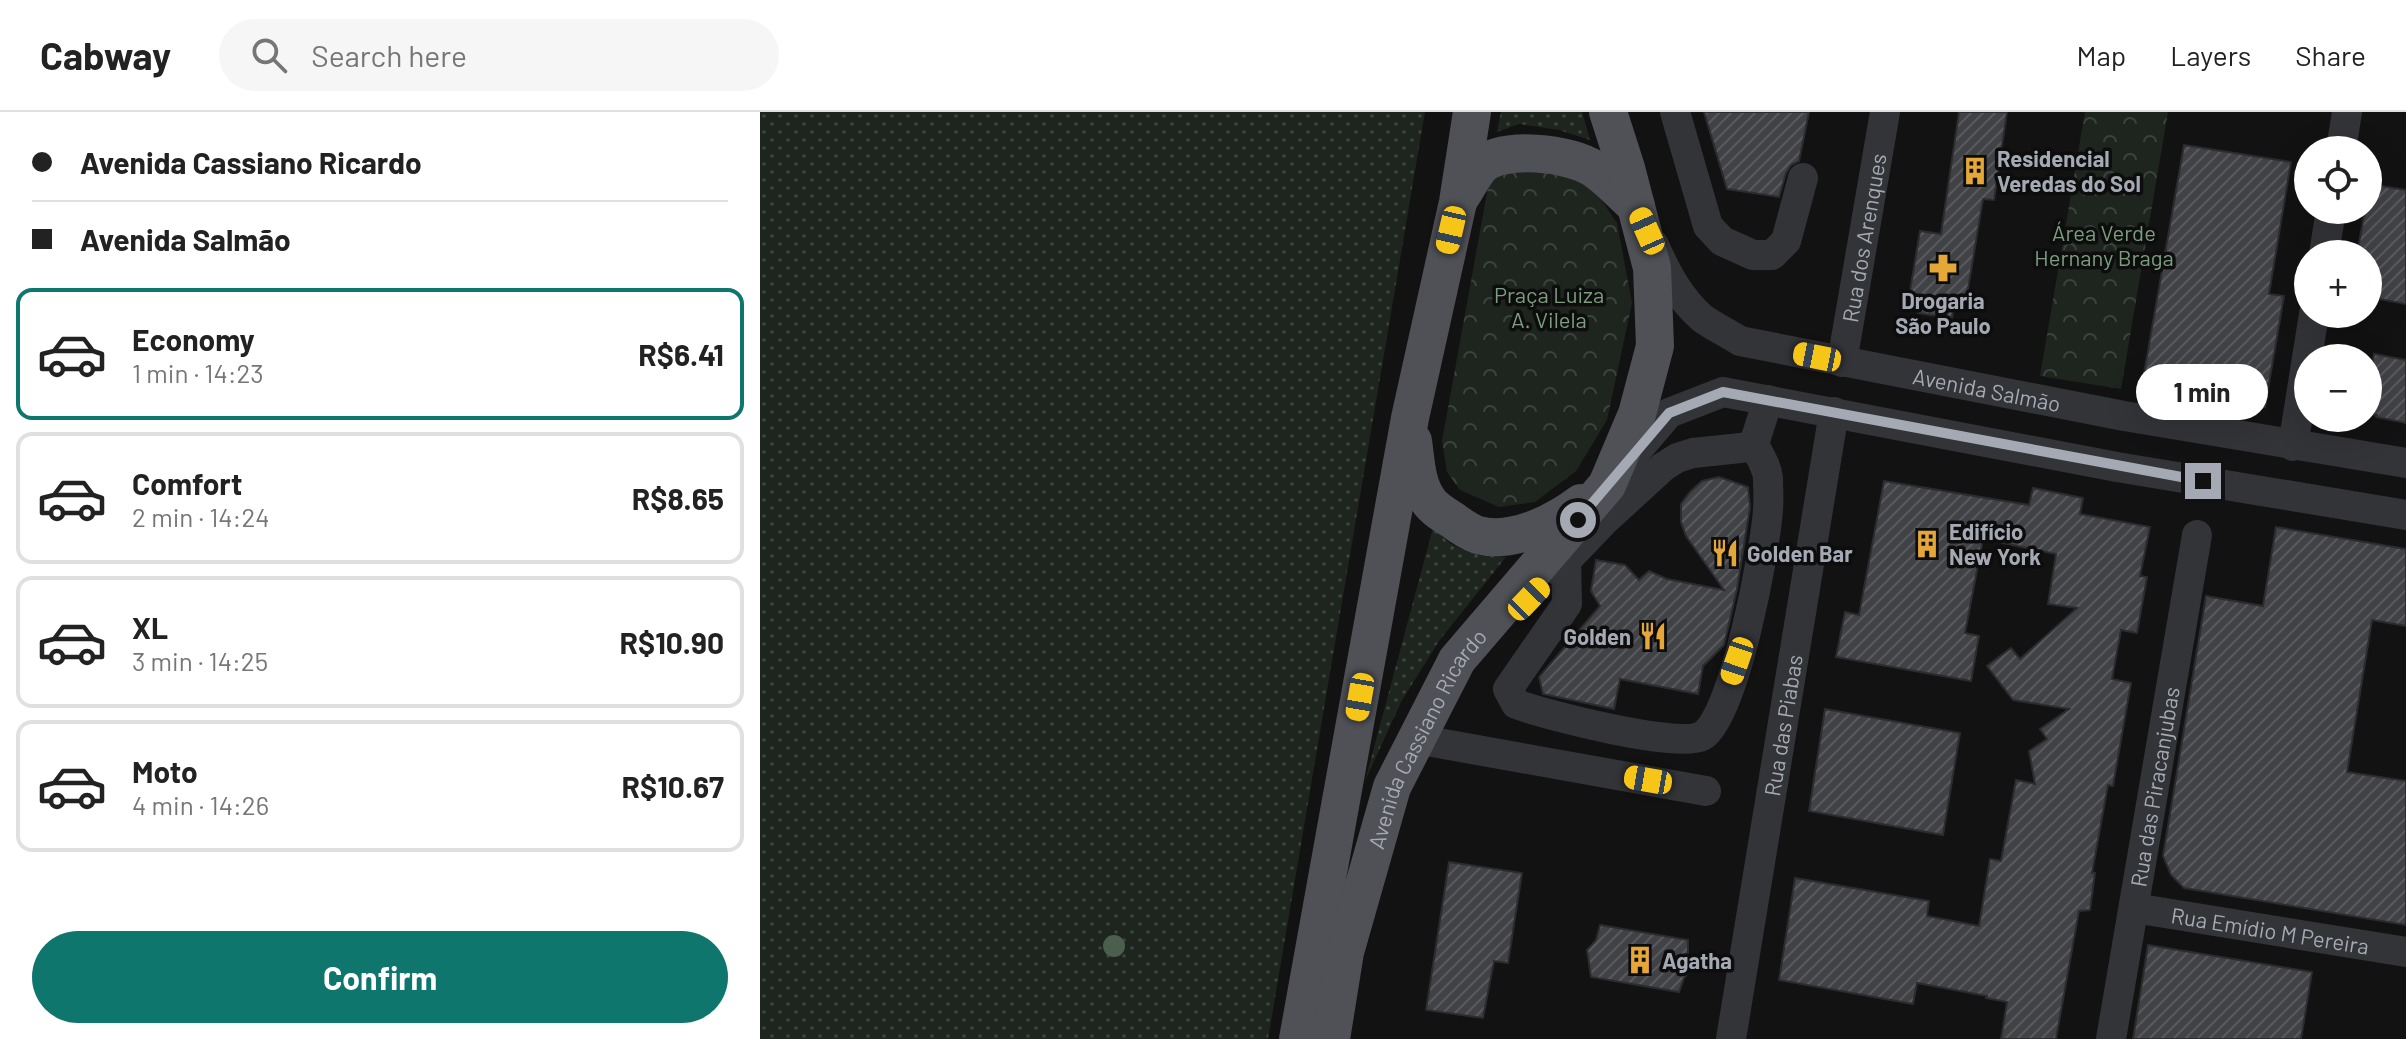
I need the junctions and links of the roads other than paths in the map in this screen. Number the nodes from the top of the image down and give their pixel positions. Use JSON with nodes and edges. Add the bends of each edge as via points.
{"nodes":[{"id":1,"x":1472,"y":112,"type":"edge"},
{"id":2,"x":1608,"y":112,"type":"edge"},
{"id":3,"x":1675,"y":112,"type":"edge"},
{"id":4,"x":1885,"y":112,"type":"edge"},
{"id":5,"x":2347,"y":112,"type":"edge"},
{"id":6,"x":2343,"y":136,"type":"edge"},
{"id":7,"x":1803,"y":178,"type":"dead end"},
{"id":8,"x":1458,"y":202,"type":"junction"},
{"id":9,"x":1636,"y":206,"type":"junction"},
{"id":10,"x":2312,"y":328,"type":"edge"},
{"id":11,"x":1842,"y":362,"type":"junction"},
{"id":12,"x":1768,"y":400,"type":"junction"},
{"id":13,"x":1834,"y":412,"type":"junction"},
{"id":14,"x":2124,"y":416,"type":"junction"},
{"id":15,"x":1410,"y":418,"type":"junction"},
{"id":16,"x":1754,"y":444,"type":"junction"},
{"id":17,"x":2293,"y":446,"type":"junction"},
{"id":18,"x":2406,"y":463,"type":"edge"},
{"id":19,"x":2117,"y":467,"type":"junction"},
{"id":20,"x":1607,"y":485,"type":"junction"},
{"id":21,"x":2406,"y":515,"type":"edge"},
{"id":22,"x":2197,"y":535,"type":"dead end"},
{"id":23,"x":1565,"y":549,"type":"junction"},
{"id":24,"x":1416,"y":739,"type":"junction"},
{"id":25,"x":1706,"y":791,"type":"dead end"},
{"id":26,"x":2134,"y":908,"type":"junction"},
{"id":27,"x":2406,"y":952,"type":"edge"},
{"id":28,"x":1298,"y":1039,"type":"edge"},
{"id":29,"x":1331,"y":1039,"type":"edge"},
{"id":30,"x":1731,"y":1039,"type":"edge"},
{"id":31,"x":2111,"y":1039,"type":"edge"}],
"edges":[{"from":1,"to":8,"type":"main road","name":"Avenida Cassiano Ricardo"},
{"from":2,"to":9,"type":"main road","name":"Avenida Cassiano Ricardo"},
{"from":3,"to":7,"type":"street","via":[[1708,226],[1722,241],[1753,255],[1772,255],[1786,241]]},
{"from":4,"to":11,"type":"street","name":"Rua dos Arenques"},
{"from":5,"to":6,"type":"street"},
{"from":8,"to":9,"type":"main road","via":[[1482,165],[1505,153],[1574,159],[1593,168]]},
{"from":8,"to":15,"type":"main road","name":"Avenida Cassiano Ricardo"},
{"from":9,"to":11,"type":"street","name":"Avenida Salmão","via":[[1670,280],[1703,319],[1740,341]]},
{"from":9,"to":20,"type":"main road","name":"Avenida Cassiano Ricardo","via":[[1652,268],[1655,346],[1637,414]]},
{"from":10,"to":17,"type":"street"},
{"from":11,"to":14,"type":"street","name":"Avenida Salmão"},
{"from":12,"to":13,"type":"street"},
{"from":12,"to":16,"type":"street"},
{"from":12,"to":20,"type":"street","via":[[1723,392],[1669,413]]},
{"from":13,"to":19,"type":"street"},
{"from":13,"to":30,"type":"street","name":"Rua das Piabas"},
{"from":14,"to":17,"type":"street","name":"Avenida Salmão"},
{"from":14,"to":19,"type":"street"},
{"from":15,"to":20,"type":"main road","via":[[1418,479],[1428,501],[1478,535],[1525,532],[1564,516]]},
{"from":15,"to":28,"type":"main road","name":"Avenida Cassiano Ricardo"},
{"from":16,"to":23,"type":"street","via":[[1677,458]]},
{"from":16,"to":23,"type":"street","via":[[1768,473],[1754,603],[1724,700],[1701,737],[1674,740],[1548,716],[1516,704],[1508,689],[1567,604]]},
{"from":17,"to":18,"type":"street","name":"Avenida Salmão"},
{"from":19,"to":21,"type":"street"},
{"from":20,"to":23,"type":"main road","name":"Avenida Cassiano Ricardo"},
{"from":22,"to":26,"type":"street","name":"Rua das Piracanjubas"},
{"from":23,"to":24,"type":"main road","name":"Avenida Cassiano Ricardo","via":[[1457,660]]},
{"from":24,"to":25,"type":"street"},
{"from":24,"to":29,"type":"main road","name":"Avenida Cassiano Ricardo","via":[[1392,787],[1345,952]]},
{"from":26,"to":27,"type":"street","name":"Rua Emídio M Pereira"},
{"from":26,"to":31,"type":"street","name":"Rua das Piracanjubas"}]}
